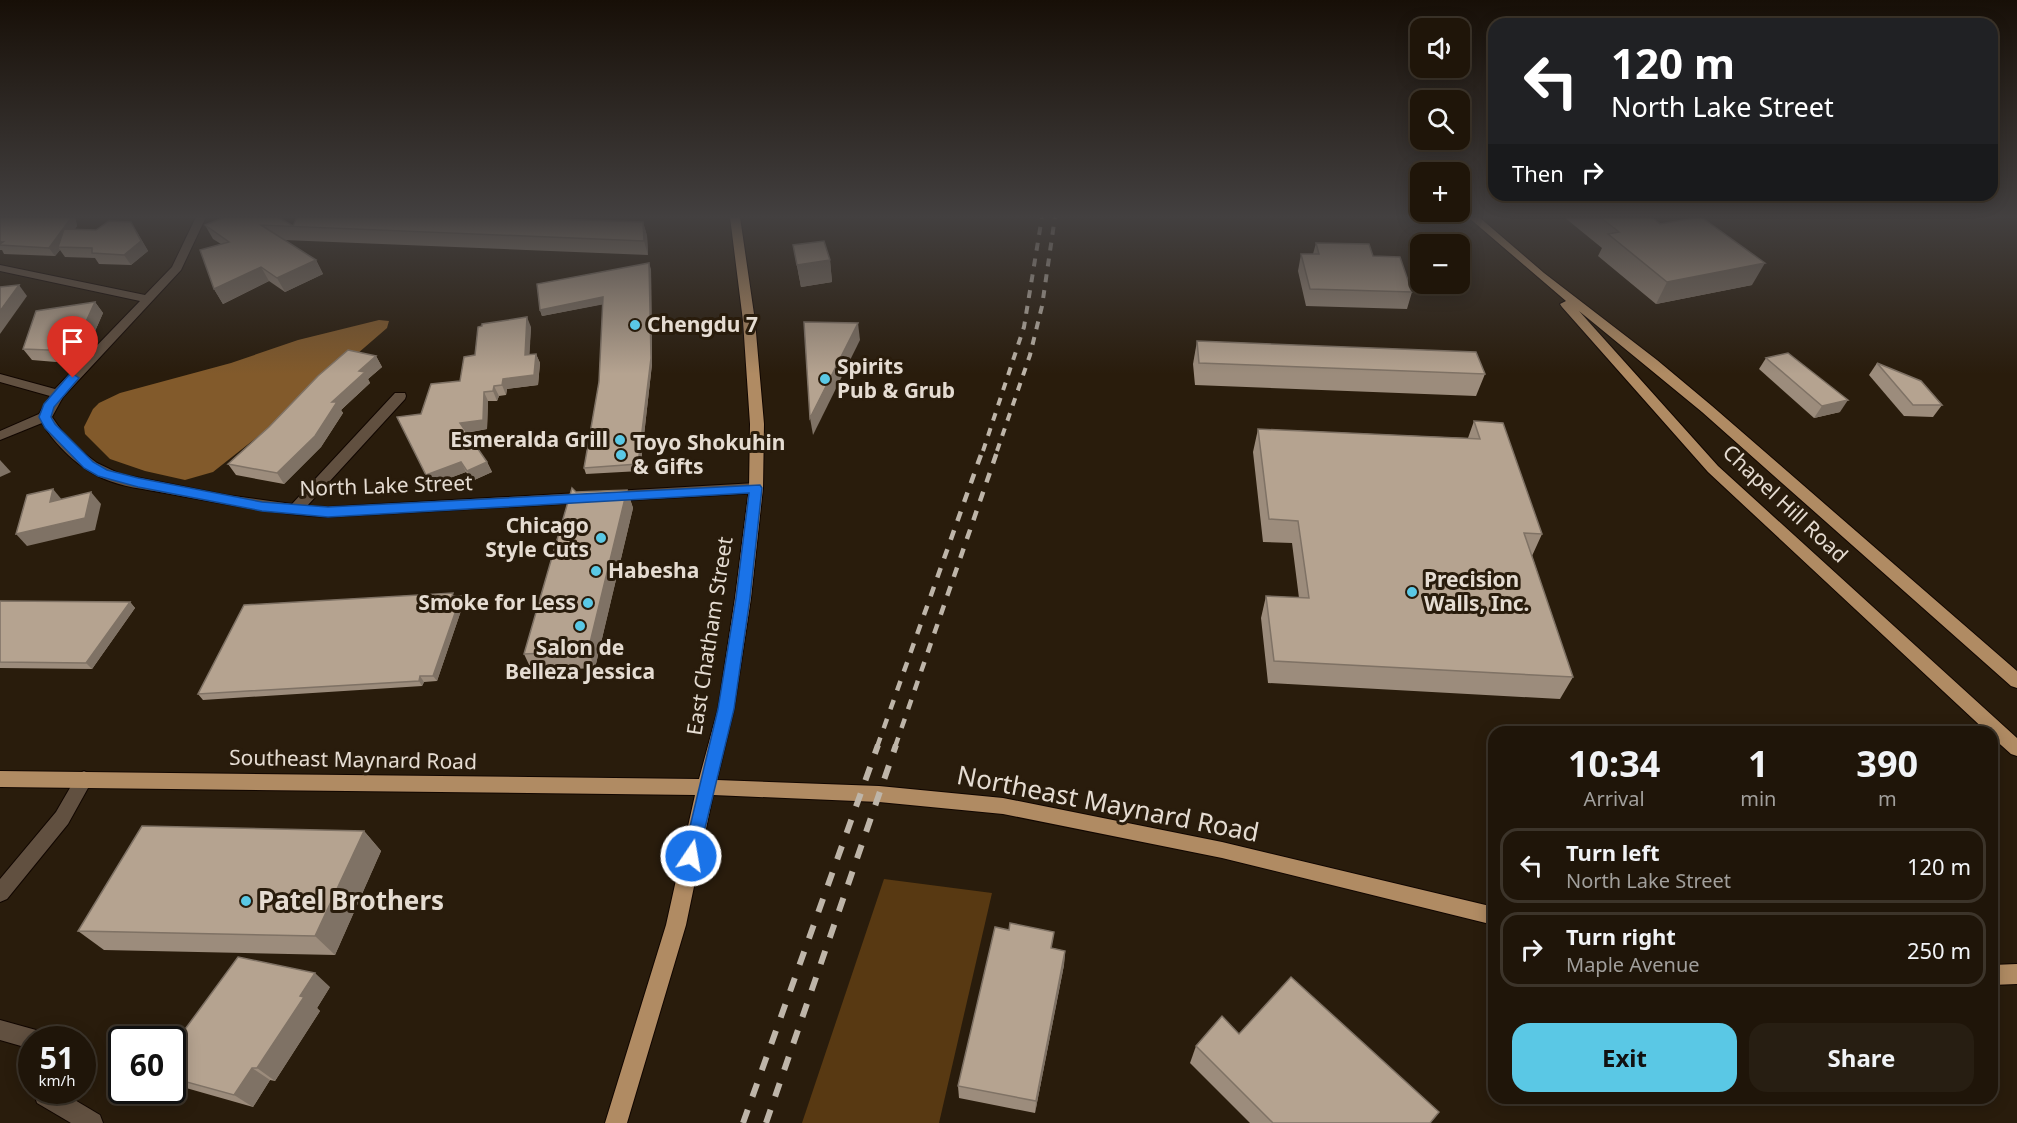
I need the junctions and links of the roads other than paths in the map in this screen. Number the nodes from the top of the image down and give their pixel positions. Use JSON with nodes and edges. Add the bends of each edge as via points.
{"nodes":[{"id":1,"x":7,"y":269,"type":"edge"},
{"id":2,"x":175,"y":269,"type":"edge"},
{"id":3,"x":741,"y":269,"type":"edge"},
{"id":4,"x":1534,"y":269,"type":"edge"},
{"id":5,"x":1540,"y":275,"type":"junction"},
{"id":6,"x":148,"y":299,"type":"junction"},
{"id":7,"x":0,"y":378,"type":"edge"},
{"id":8,"x":58,"y":394,"type":"junction"},
{"id":9,"x":400,"y":396,"type":"dead end"},
{"id":10,"x":45,"y":417,"type":"junction"},
{"id":11,"x":0,"y":436,"type":"edge"},
{"id":12,"x":756,"y":488,"type":"junction"},
{"id":13,"x":294,"y":511,"type":"junction"},
{"id":14,"x":2017,"y":681,"type":"edge"},
{"id":15,"x":1993,"y":726,"type":"edge"},
{"id":16,"x":1998,"y":731,"type":"edge"},
{"id":17,"x":2017,"y":748,"type":"edge"},
{"id":18,"x":0,"y":778,"type":"edge"},
{"id":19,"x":84,"y":779,"type":"junction"},
{"id":20,"x":706,"y":787,"type":"junction"},
{"id":21,"x":0,"y":893,"type":"edge"},
{"id":22,"x":1488,"y":915,"type":"edge"},
{"id":23,"x":2017,"y":974,"type":"edge"},
{"id":24,"x":1998,"y":975,"type":"edge"},
{"id":25,"x":0,"y":1030,"type":"edge"},
{"id":26,"x":18,"y":1034,"type":"edge"},
{"id":27,"x":60,"y":1104,"type":"edge"},
{"id":28,"x":92,"y":1123,"type":"edge"},
{"id":29,"x":616,"y":1123,"type":"edge"}],
"edges":[{"from":1,"to":6,"type":"street"},
{"from":2,"to":6,"type":"street"},
{"from":3,"to":12,"type":"main road","name":"East Chatham Street","via":[[756,392]]},
{"from":4,"to":5,"type":"main road","name":"Chapel Hill Road"},
{"from":5,"to":14,"type":"main road","name":"Chapel Hill Road","via":[[1653,363]]},
{"from":5,"to":15,"type":"main road","name":"Chapel Hill Road","via":[[1713,470]]},
{"from":6,"to":8,"type":"street"},
{"from":7,"to":8,"type":"street"},
{"from":8,"to":10,"type":"street"},
{"from":9,"to":13,"type":"street"},
{"from":10,"to":11,"type":"street"},
{"from":10,"to":13,"type":"street","name":"North Lake Street","via":[[77,455],[102,473],[190,494]]},
{"from":12,"to":13,"type":"street","name":"North Lake Street"},
{"from":12,"to":20,"type":"main road","name":"East Chatham Street","via":[[726,709]]},
{"from":16,"to":17,"type":"main road","name":"Chapel Hill Road"},
{"from":18,"to":19,"type":"main road","name":"Southeast Maynard Road"},
{"from":19,"to":20,"type":"main road","name":"Southeast Maynard Road"},
{"from":19,"to":21,"type":"street","via":[[62,818]]},
{"from":20,"to":22,"type":"main road","name":"Northeast Maynard Road","via":[[879,794],[1003,806],[1222,850]]},
{"from":20,"to":29,"type":"main road","name":"East Chatham Street","via":[[676,925]]},
{"from":23,"to":24,"type":"main road"},
{"from":25,"to":26,"type":"street"},
{"from":27,"to":28,"type":"street"}]}
